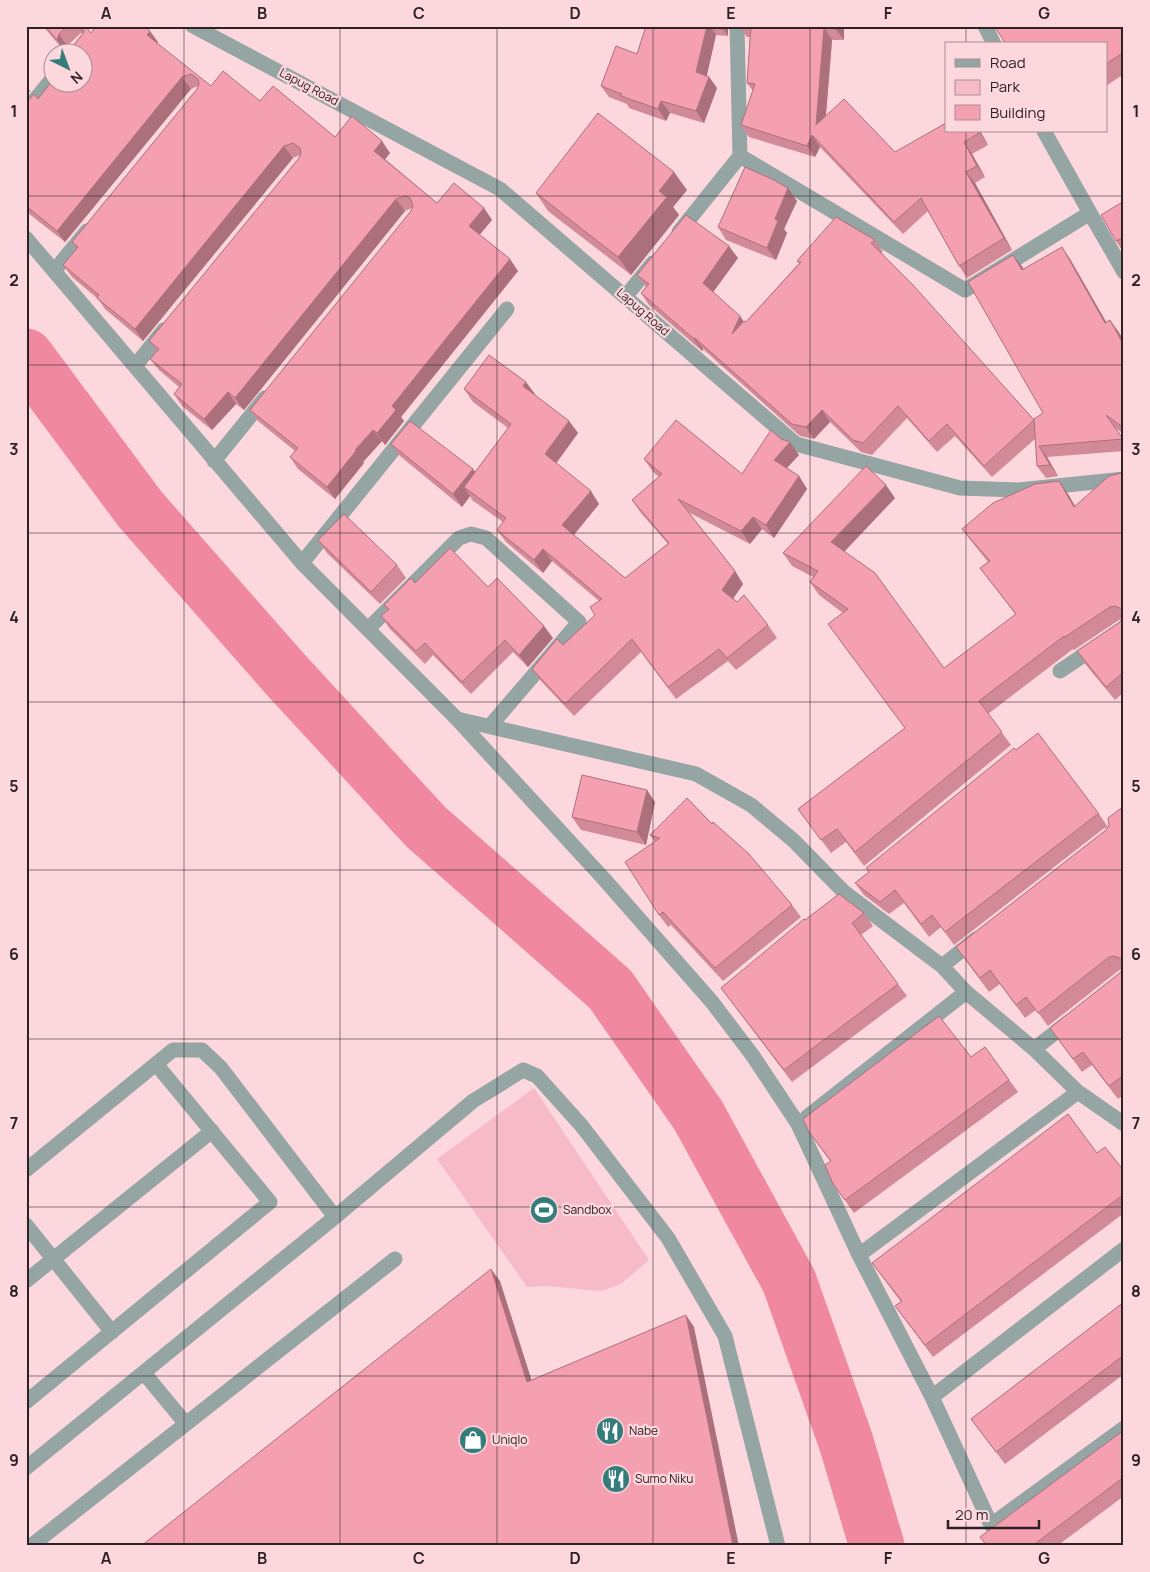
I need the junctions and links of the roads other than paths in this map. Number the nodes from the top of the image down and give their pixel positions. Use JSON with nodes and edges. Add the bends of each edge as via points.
{"nodes":[{"id":1,"x":193,"y":26,"type":"edge"},
{"id":2,"x":737,"y":26,"type":"edge"},
{"id":3,"x":985,"y":26,"type":"edge"},
{"id":4,"x":993,"y":42,"type":"edge"},
{"id":5,"x":42,"y":91,"type":"edge"},
{"id":6,"x":26,"y":111,"type":"edge"},
{"id":7,"x":1045,"y":132,"type":"edge"},
{"id":8,"x":740,"y":156,"type":"junction"},
{"id":9,"x":1090,"y":214,"type":"junction"},
{"id":10,"x":98,"y":217,"type":"edge"},
{"id":11,"x":26,"y":238,"type":"edge"},
{"id":12,"x":55,"y":270,"type":"junction"},
{"id":13,"x":1124,"y":272,"type":"edge"},
{"id":14,"x":626,"y":297,"type":"junction"},
{"id":15,"x":507,"y":309,"type":"dead end"},
{"id":16,"x":172,"y":321,"type":"edge"},
{"id":17,"x":135,"y":366,"type":"junction"},
{"id":18,"x":276,"y":385,"type":"edge"},
{"id":19,"x":214,"y":461,"type":"junction"},
{"id":20,"x":1124,"y":479,"type":"edge"},
{"id":21,"x":302,"y":563,"type":"junction"},
{"id":22,"x":1124,"y":628,"type":"edge"},
{"id":23,"x":368,"y":629,"type":"junction"},
{"id":24,"x":1060,"y":671,"type":"dead end"},
{"id":25,"x":457,"y":719,"type":"junction"},
{"id":26,"x":490,"y":726,"type":"junction"},
{"id":27,"x":859,"y":880,"type":"edge"},
{"id":28,"x":840,"y":896,"type":"junction"},
{"id":29,"x":987,"y":930,"type":"edge"},
{"id":30,"x":942,"y":966,"type":"junction"},
{"id":31,"x":727,"y":990,"type":"edge"},
{"id":32,"x":966,"y":992,"type":"junction"},
{"id":33,"x":712,"y":1002,"type":"junction"},
{"id":34,"x":1079,"y":1014,"type":"edge"},
{"id":35,"x":1034,"y":1049,"type":"junction"},
{"id":36,"x":156,"y":1064,"type":"junction"},
{"id":37,"x":1078,"y":1092,"type":"junction"},
{"id":38,"x":798,"y":1124,"type":"junction"},
{"id":39,"x":1124,"y":1124,"type":"edge"},
{"id":40,"x":212,"y":1131,"type":"junction"},
{"id":41,"x":26,"y":1170,"type":"edge"},
{"id":42,"x":335,"y":1217,"type":"junction"},
{"id":43,"x":26,"y":1225,"type":"edge"},
{"id":44,"x":1124,"y":1249,"type":"edge"},
{"id":45,"x":859,"y":1255,"type":"junction"},
{"id":46,"x":53,"y":1259,"type":"junction"},
{"id":47,"x":395,"y":1259,"type":"dead end"},
{"id":48,"x":26,"y":1281,"type":"edge"},
{"id":49,"x":112,"y":1332,"type":"junction"},
{"id":50,"x":144,"y":1373,"type":"junction"},
{"id":51,"x":932,"y":1397,"type":"junction"},
{"id":52,"x":26,"y":1402,"type":"edge"},
{"id":53,"x":186,"y":1424,"type":"junction"},
{"id":54,"x":1124,"y":1428,"type":"edge"},
{"id":55,"x":26,"y":1468,"type":"edge"},
{"id":56,"x":31,"y":1546,"type":"edge"},
{"id":57,"x":778,"y":1546,"type":"edge"}],
"edges":[{"from":1,"to":14,"type":"street","name":"Lapug Road","via":[[500,189]]},
{"from":2,"to":8,"type":"street"},
{"from":3,"to":4,"type":"street"},
{"from":5,"to":6,"type":"street"},
{"from":7,"to":9,"type":"street"},
{"from":8,"to":9,"type":"street","via":[[965,290]]},
{"from":8,"to":14,"type":"street"},
{"from":9,"to":13,"type":"street"},
{"from":10,"to":12,"type":"street"},
{"from":11,"to":12,"type":"street"},
{"from":12,"to":17,"type":"street"},
{"from":14,"to":20,"type":"street","name":"Lapug Road","via":[[796,444],[960,488],[1019,490]]},
{"from":15,"to":21,"type":"street"},
{"from":16,"to":17,"type":"street"},
{"from":17,"to":19,"type":"street"},
{"from":18,"to":19,"type":"street"},
{"from":19,"to":21,"type":"street"},
{"from":21,"to":23,"type":"street"},
{"from":22,"to":24,"type":"street"},
{"from":23,"to":25,"type":"street"},
{"from":23,"to":26,"type":"street","via":[[459,538],[471,534],[486,538],[579,622]]},
{"from":25,"to":26,"type":"street"},
{"from":25,"to":33,"type":"street"},
{"from":26,"to":28,"type":"street","via":[[696,774],[751,804],[793,840]]},
{"from":27,"to":28,"type":"street"},
{"from":28,"to":30,"type":"street"},
{"from":29,"to":30,"type":"street"},
{"from":30,"to":32,"type":"street"},
{"from":31,"to":33,"type":"street"},
{"from":32,"to":35,"type":"street"},
{"from":32,"to":38,"type":"street"},
{"from":33,"to":38,"type":"street"},
{"from":34,"to":35,"type":"street"},
{"from":35,"to":37,"type":"street"},
{"from":36,"to":40,"type":"street"},
{"from":36,"to":41,"type":"street"},
{"from":36,"to":42,"type":"street","via":[[173,1050],[202,1050],[222,1068]]},
{"from":37,"to":39,"type":"street"},
{"from":37,"to":45,"type":"street"},
{"from":38,"to":45,"type":"street"},
{"from":40,"to":46,"type":"street"},
{"from":40,"to":49,"type":"street","via":[[270,1202]]},
{"from":42,"to":50,"type":"street"},
{"from":42,"to":57,"type":"street","via":[[473,1102],[522,1070],[537,1076],[581,1125],[668,1238],[724,1336]]},
{"from":43,"to":46,"type":"street"},
{"from":44,"to":51,"type":"street"},
{"from":45,"to":51,"type":"street"},
{"from":46,"to":48,"type":"street"},
{"from":46,"to":49,"type":"street"},
{"from":47,"to":53,"type":"street"},
{"from":49,"to":52,"type":"street"},
{"from":50,"to":53,"type":"street"},
{"from":50,"to":55,"type":"street"},
{"from":51,"to":54,"type":"street","via":[[991,1525]]},
{"from":53,"to":56,"type":"street"}]}
